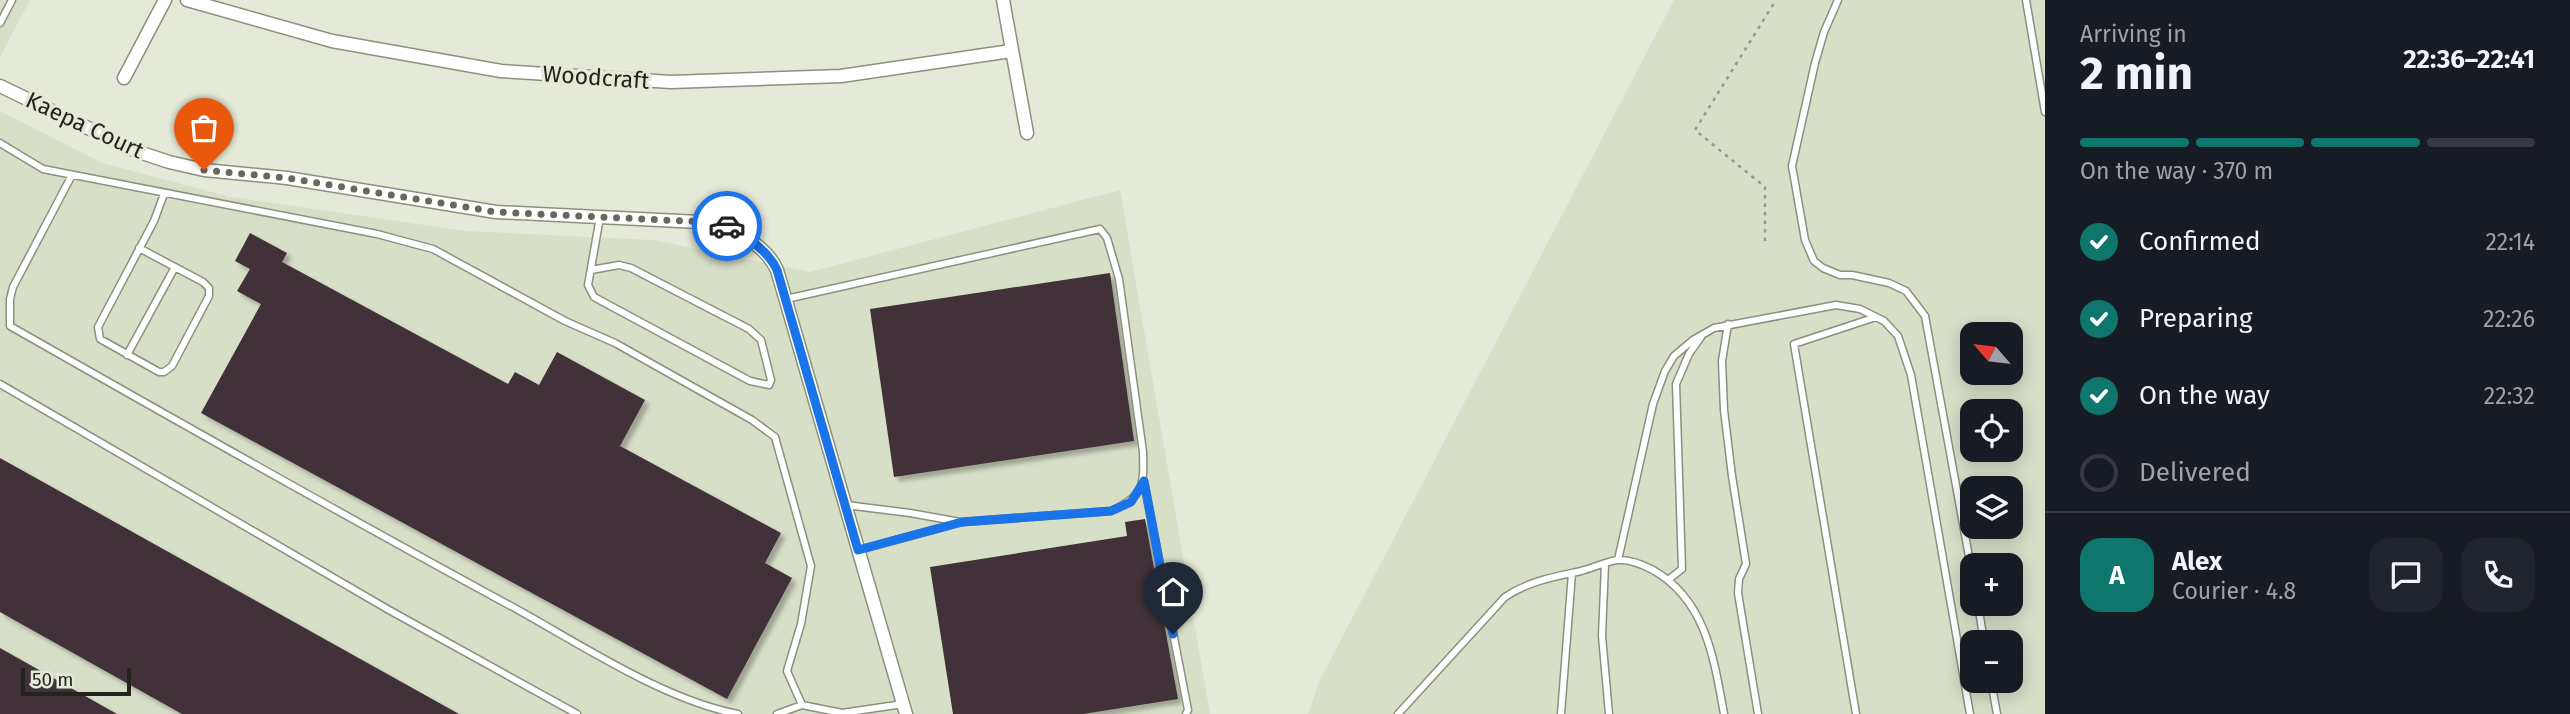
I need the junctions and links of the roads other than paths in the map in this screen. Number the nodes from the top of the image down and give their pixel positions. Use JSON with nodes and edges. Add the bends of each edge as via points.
{"nodes":[{"id":1,"x":12,"y":0,"type":"edge"},
{"id":2,"x":165,"y":0,"type":"edge"},
{"id":3,"x":187,"y":0,"type":"edge"},
{"id":4,"x":1003,"y":0,"type":"edge"},
{"id":5,"x":1838,"y":0,"type":"edge"},
{"id":6,"x":2026,"y":0,"type":"edge"},
{"id":7,"x":0,"y":23,"type":"edge"},
{"id":8,"x":1011,"y":51,"type":"junction"},
{"id":9,"x":124,"y":78,"type":"dead end"},
{"id":10,"x":0,"y":86,"type":"edge"},
{"id":11,"x":2045,"y":113,"type":"edge"},
{"id":12,"x":1027,"y":132,"type":"dead end"},
{"id":13,"x":0,"y":144,"type":"edge"},
{"id":14,"x":72,"y":175,"type":"junction"},
{"id":15,"x":164,"y":194,"type":"junction"},
{"id":16,"x":600,"y":217,"type":"junction"},
{"id":17,"x":139,"y":248,"type":"junction"},
{"id":18,"x":176,"y":267,"type":"junction"},
{"id":19,"x":591,"y":270,"type":"junction"},
{"id":20,"x":784,"y":299,"type":"junction"},
{"id":21,"x":1876,"y":317,"type":"junction"},
{"id":22,"x":1728,"y":324,"type":"junction"},
{"id":23,"x":1705,"y":333,"type":"junction"},
{"id":24,"x":127,"y":355,"type":"junction"},
{"id":25,"x":0,"y":384,"type":"edge"},
{"id":26,"x":1144,"y":481,"type":"junction"},
{"id":27,"x":844,"y":505,"type":"junction"},
{"id":28,"x":962,"y":522,"type":"junction"},
{"id":29,"x":858,"y":550,"type":"junction"},
{"id":30,"x":1968,"y":553,"type":"edge"},
{"id":31,"x":1618,"y":560,"type":"junction"},
{"id":32,"x":1605,"y":564,"type":"junction"},
{"id":33,"x":1572,"y":573,"type":"junction"},
{"id":34,"x":1668,"y":580,"type":"junction"},
{"id":35,"x":1993,"y":693,"type":"edge"},
{"id":36,"x":802,"y":705,"type":"junction"},
{"id":37,"x":904,"y":709,"type":"edge"},
{"id":38,"x":577,"y":714,"type":"edge"},
{"id":39,"x":738,"y":714,"type":"edge"},
{"id":40,"x":777,"y":714,"type":"edge"},
{"id":41,"x":1186,"y":714,"type":"edge"},
{"id":42,"x":1398,"y":714,"type":"edge"},
{"id":43,"x":1561,"y":714,"type":"edge"},
{"id":44,"x":1609,"y":714,"type":"edge"},
{"id":45,"x":1724,"y":714,"type":"edge"},
{"id":46,"x":1758,"y":714,"type":"edge"},
{"id":47,"x":1856,"y":714,"type":"edge"},
{"id":48,"x":1970,"y":714,"type":"edge"},
{"id":49,"x":1997,"y":714,"type":"edge"}],
"edges":[{"from":1,"to":7,"type":"lane"},
{"from":2,"to":9,"type":"street"},
{"from":3,"to":8,"type":"street","name":"Woodcraft","via":[[332,41],[501,71],[671,82],[841,76]]},
{"from":4,"to":8,"type":"street"},
{"from":5,"to":30,"type":"lane","via":[[1815,63],[1793,166],[1805,240],[1814,261],[1823,268],[1840,275],[1873,278],[1906,291],[1925,316]]},
{"from":6,"to":11,"type":"lane"},
{"from":8,"to":12,"type":"street"},
{"from":10,"to":16,"type":"street","name":"Kaepa Court","via":[[136,151],[204,170],[287,178],[496,212]]},
{"from":13,"to":14,"type":"lane","via":[[43,169]]},
{"from":14,"to":15,"type":"lane"},
{"from":14,"to":39,"type":"lane","via":[[13,288],[10,326],[623,668],[695,703]]},
{"from":15,"to":17,"type":"lane"},
{"from":15,"to":36,"type":"lane","via":[[433,249],[615,343],[775,437],[811,566],[802,624],[787,671]]},
{"from":16,"to":19,"type":"lane"},
{"from":16,"to":20,"type":"street","name":"Kaepa Court","via":[[720,223],[743,235],[773,262]]},
{"from":17,"to":18,"type":"lane"},
{"from":17,"to":24,"type":"lane","via":[[98,327],[100,339]]},
{"from":18,"to":24,"type":"lane"},
{"from":18,"to":24,"type":"lane","via":[[203,282],[209,296],[172,366],[159,372]]},
{"from":19,"to":19,"type":"lane","via":[[589,291],[602,303],[750,381],[769,385],[761,340],[750,329],[631,268],[619,265]]},
{"from":20,"to":26,"type":"lane","via":[[1100,229],[1119,279]]},
{"from":20,"to":27,"type":"street","name":"Kaepa Court"},
{"from":21,"to":22,"type":"lane","via":[[1836,305]]},
{"from":21,"to":47,"type":"lane","via":[[1794,344]]},
{"from":21,"to":48,"type":"lane","via":[[1898,336],[1911,375]]},
{"from":22,"to":23,"type":"lane"},
{"from":22,"to":46,"type":"lane","via":[[1722,361],[1724,410],[1746,564],[1738,593]]},
{"from":23,"to":31,"type":"lane","via":[[1674,356],[1665,371],[1653,404]]},
{"from":23,"to":34,"type":"lane","via":[[1676,383],[1682,569]]},
{"from":25,"to":38,"type":"lane"},
{"from":26,"to":28,"type":"lane","via":[[1131,502],[1111,511]]},
{"from":26,"to":41,"type":"lane"},
{"from":27,"to":28,"type":"lane"},
{"from":27,"to":29,"type":"street","name":"Kaepa Court"},
{"from":28,"to":29,"type":"lane"},
{"from":29,"to":37,"type":"street","name":"Kaepa Court"},
{"from":31,"to":32,"type":"lane"},
{"from":31,"to":34,"type":"lane","via":[[1638,562]]},
{"from":32,"to":33,"type":"lane"},
{"from":32,"to":44,"type":"lane","via":[[1602,636]]},
{"from":33,"to":42,"type":"lane","via":[[1521,586],[1505,597]]},
{"from":33,"to":43,"type":"lane"},
{"from":34,"to":45,"type":"lane","via":[[1697,612],[1709,641]]},
{"from":35,"to":49,"type":"lane"},
{"from":36,"to":37,"type":"lane","via":[[842,713]]},
{"from":36,"to":40,"type":"lane"}]}
